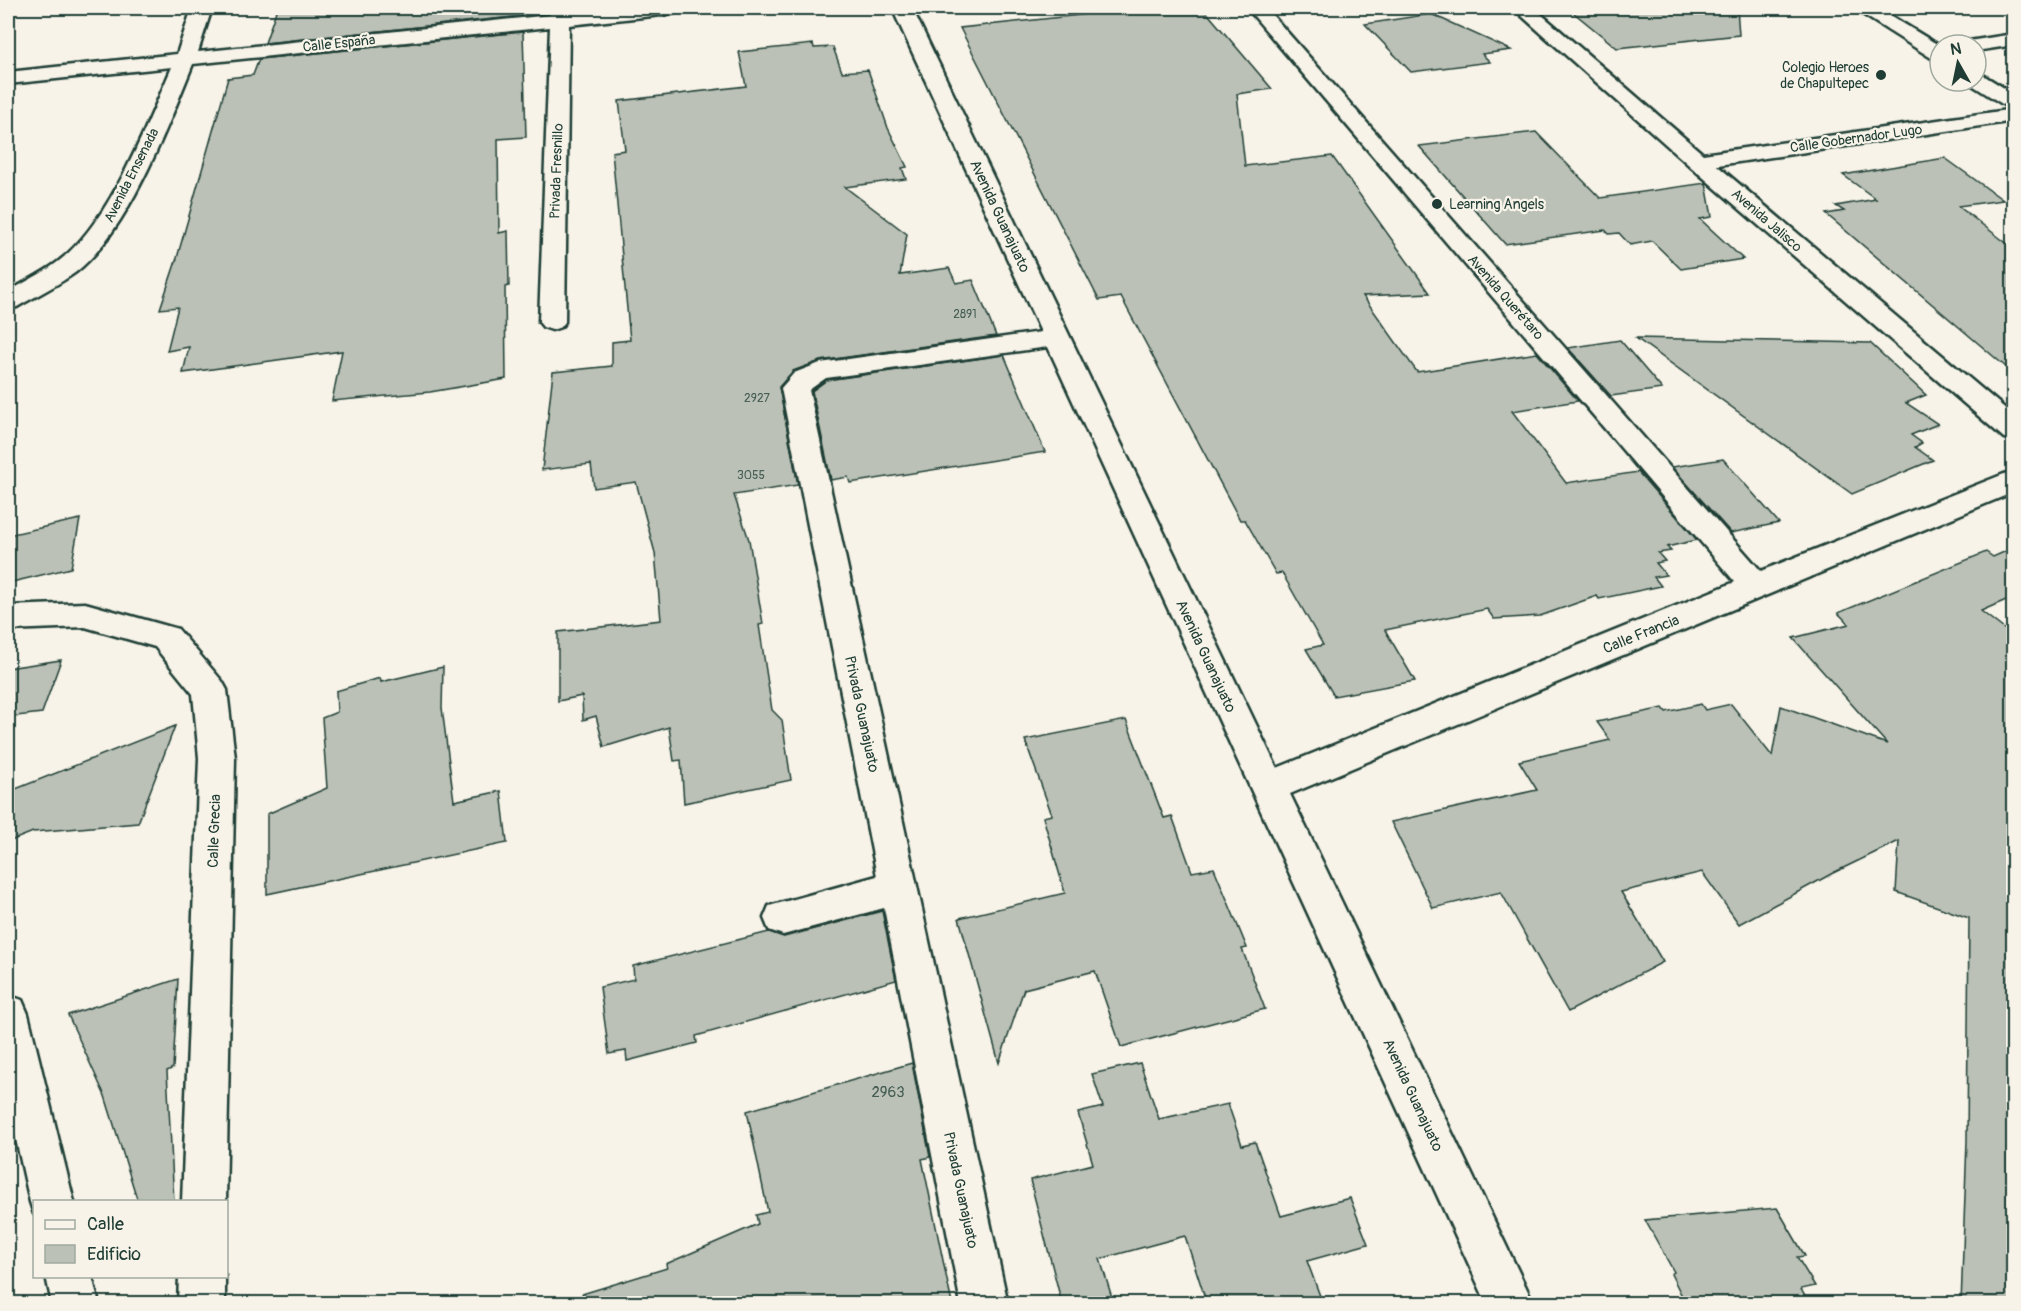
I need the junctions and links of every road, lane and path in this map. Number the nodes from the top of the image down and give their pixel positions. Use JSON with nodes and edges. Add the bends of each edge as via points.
{"nodes":[{"id":1,"x":202,"y":8,"type":"edge"},
{"id":2,"x":671,"y":8,"type":"edge"},
{"id":3,"x":903,"y":8,"type":"edge"},
{"id":4,"x":1256,"y":8,"type":"edge"},
{"id":5,"x":1523,"y":8,"type":"edge"},
{"id":6,"x":1866,"y":8,"type":"edge"},
{"id":7,"x":560,"y":13,"type":"edge"},
{"id":8,"x":2007,"y":41,"type":"dead end"},
{"id":9,"x":1988,"y":43,"type":"edge"},
{"id":10,"x":1928,"y":46,"type":"edge"},
{"id":11,"x":184,"y":60,"type":"junction"},
{"id":12,"x":8,"y":78,"type":"edge"},
{"id":13,"x":1988,"y":87,"type":"edge"},
{"id":14,"x":2013,"y":103,"type":"edge"},
{"id":15,"x":2013,"y":115,"type":"edge"},
{"id":16,"x":1698,"y":160,"type":"junction"},
{"id":17,"x":8,"y":302,"type":"edge"},
{"id":18,"x":552,"y":322,"type":"dead end"},
{"id":19,"x":1057,"y":338,"type":"junction"},
{"id":20,"x":2013,"y":431,"type":"edge"},
{"id":21,"x":2013,"y":480,"type":"edge"},
{"id":22,"x":1756,"y":586,"type":"junction"},
{"id":23,"x":8,"y":618,"type":"edge"},
{"id":24,"x":1269,"y":788,"type":"junction"},
{"id":25,"x":898,"y":886,"type":"junction"},
{"id":26,"x":783,"y":918,"type":"dead end"},
{"id":27,"x":8,"y":1014,"type":"edge"},
{"id":28,"x":52,"y":1200,"type":"edge"},
{"id":29,"x":204,"y":1200,"type":"edge"},
{"id":30,"x":70,"y":1278,"type":"edge"},
{"id":31,"x":202,"y":1278,"type":"edge"},
{"id":32,"x":76,"y":1304,"type":"edge"},
{"id":33,"x":201,"y":1304,"type":"edge"},
{"id":34,"x":984,"y":1304,"type":"edge"},
{"id":35,"x":1511,"y":1304,"type":"edge"}],
"edges":[{"from":1,"to":11,"type":"street","name":"Avenida Ensenada"},
{"from":2,"to":7,"type":"street","name":"Calle España"},
{"from":3,"to":19,"type":"street","name":"Avenida Guanajuato"},
{"from":4,"to":22,"type":"street","name":"Avenida Querétaro"},
{"from":5,"to":16,"type":"street","name":"Avenida Jalisco"},
{"from":6,"to":10,"type":"street"},
{"from":7,"to":11,"type":"street","name":"Calle España"},
{"from":7,"to":18,"type":"street","name":"Privada Fresnillo"},
{"from":8,"to":9,"type":"street"},
{"from":11,"to":12,"type":"street","name":"Calle España"},
{"from":11,"to":17,"type":"street","name":"Avenida Ensenada","via":[[147,149],[104,230],[68,266]]},
{"from":13,"to":14,"type":"street"},
{"from":15,"to":16,"type":"street","name":"Calle Gobernador Lugo"},
{"from":16,"to":20,"type":"street","name":"Avenida Jalisco"},
{"from":19,"to":24,"type":"street","name":"Avenida Guanajuato"},
{"from":19,"to":25,"type":"street","name":"Privada Guanajuato","via":[[820,371],[795,388]]},
{"from":21,"to":22,"type":"street","name":"Calle Francia"},
{"from":22,"to":24,"type":"street","name":"Calle Francia"},
{"from":23,"to":29,"type":"street","name":"Calle Grecia","via":[[85,615],[166,638],[210,690],[216,758]]},
{"from":24,"to":35,"type":"street","name":"Avenida Guanajuato"},
{"from":25,"to":26,"type":"street"},
{"from":25,"to":34,"type":"street","name":"Privada Guanajuato"},
{"from":27,"to":28,"type":"street"},
{"from":30,"to":32,"type":"street"},
{"from":31,"to":33,"type":"street"}]}
